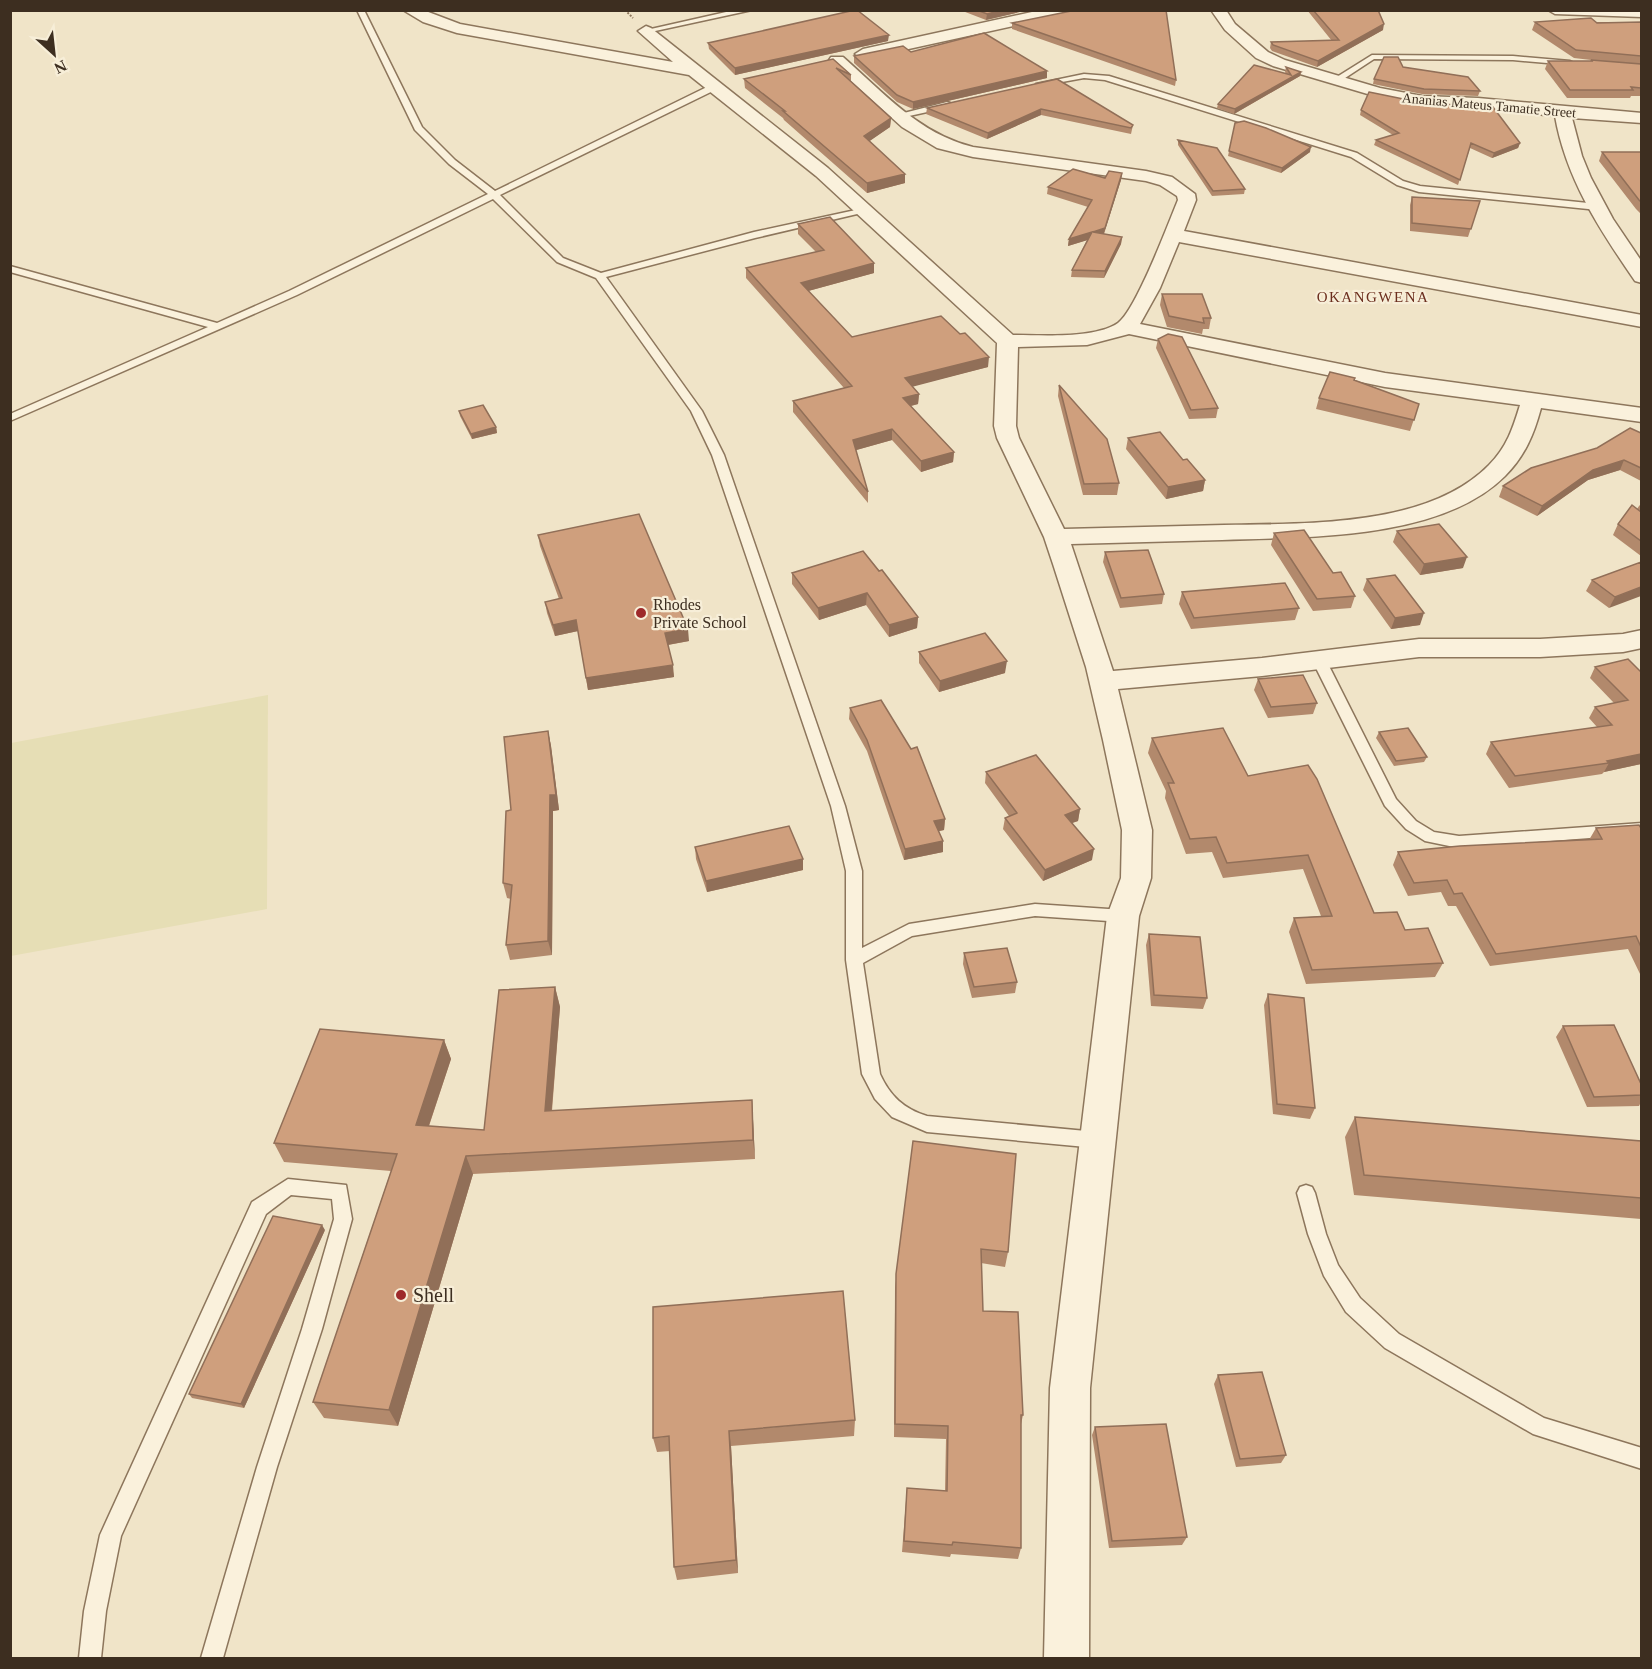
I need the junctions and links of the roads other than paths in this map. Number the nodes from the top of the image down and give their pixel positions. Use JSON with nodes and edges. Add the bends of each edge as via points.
{"nodes":[{"id":1,"x":360,"y":10,"type":"edge"},
{"id":2,"x":410,"y":10,"type":"edge"},
{"id":3,"x":750,"y":10,"type":"edge"},
{"id":4,"x":1075,"y":10,"type":"edge"},
{"id":5,"x":1218,"y":10,"type":"edge"},
{"id":6,"x":1555,"y":10,"type":"edge"},
{"id":7,"x":1641,"y":13,"type":"edge"},
{"id":8,"x":646,"y":31,"type":"joint"},
{"id":9,"x":1583,"y":64,"type":"edge"},
{"id":10,"x":715,"y":80,"type":"junction"},
{"id":11,"x":1336,"y":80,"type":"junction"},
{"id":12,"x":1035,"y":85,"type":"edge"},
{"id":13,"x":956,"y":102,"type":"edge"},
{"id":14,"x":1563,"y":112,"type":"junction"},
{"id":15,"x":900,"y":115,"type":"junction"},
{"id":16,"x":1641,"y":118,"type":"edge"},
{"id":17,"x":493,"y":194,"type":"junction"},
{"id":18,"x":1598,"y":207,"type":"junction"},
{"id":19,"x":865,"y":211,"type":"junction"},
{"id":20,"x":1172,"y":235,"type":"junction"},
{"id":21,"x":10,"y":269,"type":"edge"},
{"id":22,"x":600,"y":276,"type":"junction"},
{"id":23,"x":1641,"y":277,"type":"edge"},
{"id":24,"x":1641,"y":321,"type":"edge"},
{"id":25,"x":217,"y":326,"type":"junction"},
{"id":26,"x":1127,"y":327,"type":"junction"},
{"id":27,"x":1008,"y":341,"type":"junction"},
{"id":28,"x":1532,"y":401,"type":"junction"},
{"id":29,"x":1641,"y":415,"type":"edge"},
{"id":30,"x":10,"y":418,"type":"edge"},
{"id":31,"x":1056,"y":537,"type":"junction"},
{"id":32,"x":1641,"y":639,"type":"edge"},
{"id":33,"x":1319,"y":660,"type":"junction"},
{"id":34,"x":1102,"y":681,"type":"junction"},
{"id":35,"x":1641,"y":828,"type":"edge"},
{"id":36,"x":1123,"y":916,"type":"junction"},
{"id":37,"x":854,"y":960,"type":"junction"},
{"id":38,"x":1097,"y":1140,"type":"junction"},
{"id":39,"x":1305,"y":1193,"type":"dead end"},
{"id":40,"x":1641,"y":1459,"type":"edge"},
{"id":41,"x":90,"y":1659,"type":"edge"},
{"id":42,"x":212,"y":1659,"type":"edge"},
{"id":43,"x":1067,"y":1659,"type":"edge"}],
"edges":[{"from":1,"to":17,"type":"lane","via":[[417,128]]},
{"from":2,"to":10,"type":"street","via":[[457,28]]},
{"from":3,"to":8,"type":"lane"},
{"from":4,"to":15,"type":"street","via":[[831,61]]},
{"from":5,"to":11,"type":"street","name":"Ananias Mateus Tamatie Street","via":[[1230,27],[1262,55]]},
{"from":6,"to":7,"type":"street"},
{"from":8,"to":10,"type":"street"},
{"from":9,"to":11,"type":"lane","via":[[1513,58],[1372,57]]},
{"from":10,"to":17,"type":"lane"},
{"from":10,"to":19,"type":"street"},
{"from":11,"to":14,"type":"street","name":"Ananias Mateus Tamatie Street","via":[[1422,101]]},
{"from":12,"to":18,"type":"lane","via":[[1095,76],[1354,155],[1400,183],[1419,189]]},
{"from":13,"to":15,"type":"lane"},
{"from":14,"to":16,"type":"street","name":"Ananias Mateus Tamatie Street"},
{"from":14,"to":18,"type":"street","via":[[1566,139]]},
{"from":15,"to":20,"type":"street","via":[[932,139],[959,149],[1166,181],[1186,194],[1187,200]]},
{"from":17,"to":22,"type":"lane","via":[[560,260]]},
{"from":17,"to":25,"type":"lane"},
{"from":18,"to":23,"type":"street"},
{"from":19,"to":22,"type":"lane","via":[[754,235]]},
{"from":19,"to":27,"type":"street"},
{"from":20,"to":24,"type":"street"},
{"from":20,"to":26,"type":"street"},
{"from":21,"to":25,"type":"lane"},
{"from":22,"to":37,"type":"lane","via":[[696,411],[718,455],[837,806],[854,871]]},
{"from":25,"to":30,"type":"lane"},
{"from":26,"to":27,"type":"street","via":[[1101,336]]},
{"from":26,"to":28,"type":"street","via":[[1328,369]]},
{"from":27,"to":31,"type":"street","via":[[1005,426]]},
{"from":28,"to":29,"type":"street"},
{"from":28,"to":31,"type":"street","via":[[1517,447],[1490,477],[1453,500],[1422,511],[1348,527]]},
{"from":31,"to":34,"type":"street"},
{"from":32,"to":33,"type":"street","via":[[1540,648],[1419,648]]},
{"from":33,"to":34,"type":"street"},
{"from":33,"to":35,"type":"lane","via":[[1390,802],[1411,825],[1431,837],[1459,842]]},
{"from":34,"to":36,"type":"street","via":[[1137,830],[1136,878]]},
{"from":36,"to":37,"type":"lane","via":[[1035,910],[921,928],[909,930]]},
{"from":36,"to":38,"type":"street"},
{"from":37,"to":38,"type":"lane","via":[[871,1074],[889,1107],[927,1124]]},
{"from":38,"to":43,"type":"street","via":[[1070,1388]]},
{"from":39,"to":40,"type":"lane","via":[[1331,1270],[1353,1305],[1392,1341],[1540,1427]]},
{"from":41,"to":42,"type":"lane","via":[[95,1611],[111,1535],[259,1208],[288,1187],[340,1191],[343,1219]]}]}
